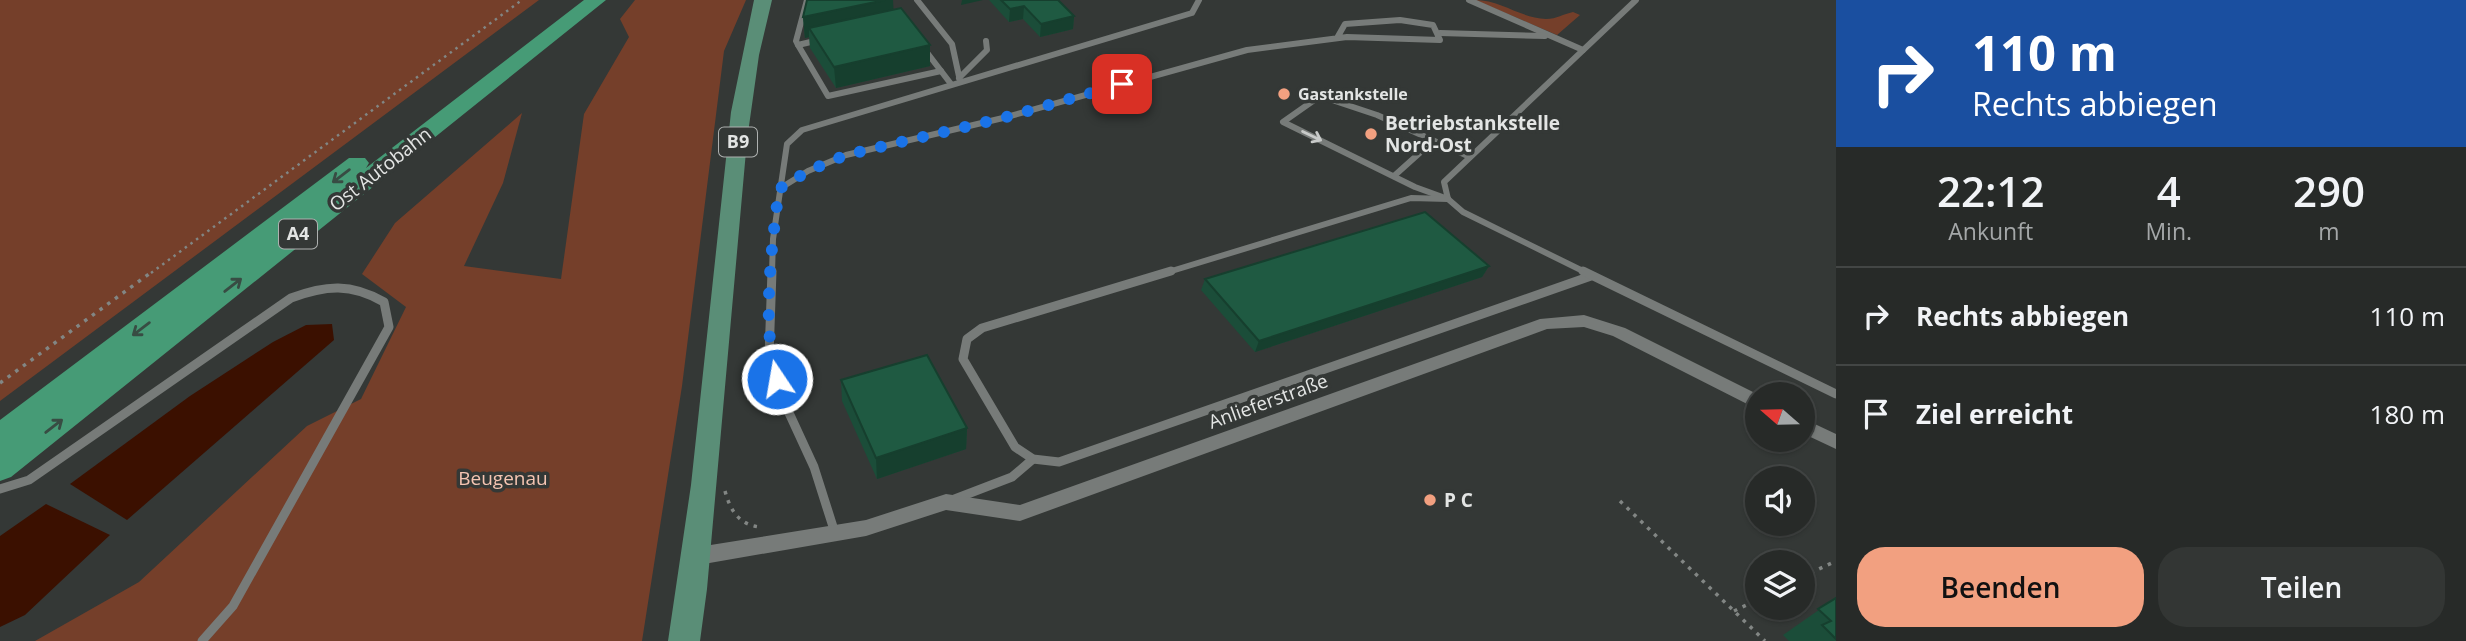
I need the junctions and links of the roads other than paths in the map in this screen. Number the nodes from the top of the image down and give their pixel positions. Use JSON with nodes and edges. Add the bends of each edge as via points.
{"nodes":[{"id":1,"x":570,"y":0,"type":"edge"},
{"id":2,"x":596,"y":0,"type":"edge"},
{"id":3,"x":763,"y":0,"type":"edge"},
{"id":4,"x":807,"y":0,"type":"edge"},
{"id":5,"x":916,"y":0,"type":"edge"},
{"id":6,"x":1199,"y":0,"type":"edge"},
{"id":7,"x":1469,"y":0,"type":"edge"},
{"id":8,"x":1636,"y":0,"type":"edge"},
{"id":9,"x":1440,"y":33,"type":"junction"},
{"id":10,"x":1552,"y":37,"type":"junction"},
{"id":11,"x":1337,"y":38,"type":"junction"},
{"id":12,"x":824,"y":39,"type":"edge"},
{"id":13,"x":919,"y":41,"type":"edge"},
{"id":14,"x":986,"y":41,"type":"dead end"},
{"id":15,"x":798,"y":45,"type":"junction"},
{"id":16,"x":1583,"y":50,"type":"junction"},
{"id":17,"x":941,"y":71,"type":"junction"},
{"id":18,"x":960,"y":80,"type":"junction"},
{"id":19,"x":951,"y":84,"type":"junction"},
{"id":20,"x":1433,"y":141,"type":"junction"},
{"id":21,"x":1470,"y":158,"type":"junction"},
{"id":22,"x":1394,"y":176,"type":"junction"},
{"id":23,"x":779,"y":189,"type":"junction"},
{"id":24,"x":1448,"y":199,"type":"junction"},
{"id":25,"x":1591,"y":276,"type":"junction"},
{"id":26,"x":1836,"y":394,"type":"edge"},
{"id":27,"x":1745,"y":396,"type":"edge"},
{"id":28,"x":1815,"y":432,"type":"edge"},
{"id":29,"x":0,"y":437,"type":"edge"},
{"id":30,"x":1836,"y":442,"type":"edge"},
{"id":31,"x":1033,"y":459,"type":"junction"},
{"id":32,"x":0,"y":468,"type":"edge"},
{"id":33,"x":0,"y":489,"type":"edge"},
{"id":34,"x":946,"y":502,"type":"junction"},
{"id":35,"x":835,"y":533,"type":"junction"},
{"id":36,"x":698,"y":556,"type":"junction"},
{"id":37,"x":202,"y":641,"type":"edge"},
{"id":38,"x":684,"y":641,"type":"edge"}],
"edges":[{"from":1,"to":29,"type":"highway","name":"Ost Autobahn","number":"A4","one_way":true},
{"from":32,"to":2,"type":"highway","name":"Ost Autobahn","number":"A4","one_way":true},
{"from":3,"to":36,"type":"main road","number":"B9","via":[[736,155]]},
{"from":4,"to":15,"type":"lane"},
{"from":5,"to":18,"type":"lane","via":[[952,44]]},
{"from":6,"to":18,"type":"lane","via":[[1192,13]]},
{"from":7,"to":10,"type":"lane"},
{"from":8,"to":16,"type":"lane"},
{"from":9,"to":10,"type":"lane"},
{"from":9,"to":11,"type":"lane","via":[[1440,40]]},
{"from":9,"to":11,"type":"lane","via":[[1419,21],[1366,20],[1345,24]]},
{"from":10,"to":16,"type":"lane"},
{"from":11,"to":23,"type":"lane","via":[[1213,58],[1003,118],[846,155]]},
{"from":12,"to":15,"type":"lane"},
{"from":13,"to":17,"type":"lane"},
{"from":14,"to":18,"type":"lane","via":[[987,50]]},
{"from":15,"to":17,"type":"lane","via":[[828,96]]},
{"from":16,"to":21,"type":"lane"},
{"from":17,"to":19,"type":"lane"},
{"from":18,"to":19,"type":"lane"},
{"from":19,"to":23,"type":"lane","via":[[802,130],[787,144]]},
{"from":20,"to":21,"type":"lane"},
{"from":20,"to":22,"type":"lane"},
{"from":20,"to":22,"type":"lane","one_way":true,"via":[[1320,96],[1283,122]]},
{"from":21,"to":24,"type":"lane","via":[[1444,183]]},
{"from":22,"to":24,"type":"lane"},
{"from":23,"to":35,"type":"lane","via":[[769,356]]},
{"from":24,"to":25,"type":"lane","via":[[1463,212]]},
{"from":24,"to":31,"type":"lane","via":[[1410,198],[982,328],[967,339],[963,359],[1015,447]]},
{"from":25,"to":26,"type":"lane"},
{"from":25,"to":31,"type":"lane","via":[[1059,462]]},
{"from":27,"to":34,"type":"street","name":"Anlieferstraße","via":[[1619,332],[1584,321],[1546,323],[1020,513]]},
{"from":28,"to":30,"type":"street"},
{"from":31,"to":34,"type":"lane","via":[[1012,477]]},
{"from":33,"to":37,"type":"lane","via":[[29,480],[291,298],[327,285],[361,288],[384,302],[390,327],[233,606]]},
{"from":34,"to":35,"type":"street","name":"Anlieferstraße","via":[[866,528]]},
{"from":35,"to":36,"type":"street","name":"Anlieferstraße"},
{"from":36,"to":38,"type":"main road","number":"B9"}]}
